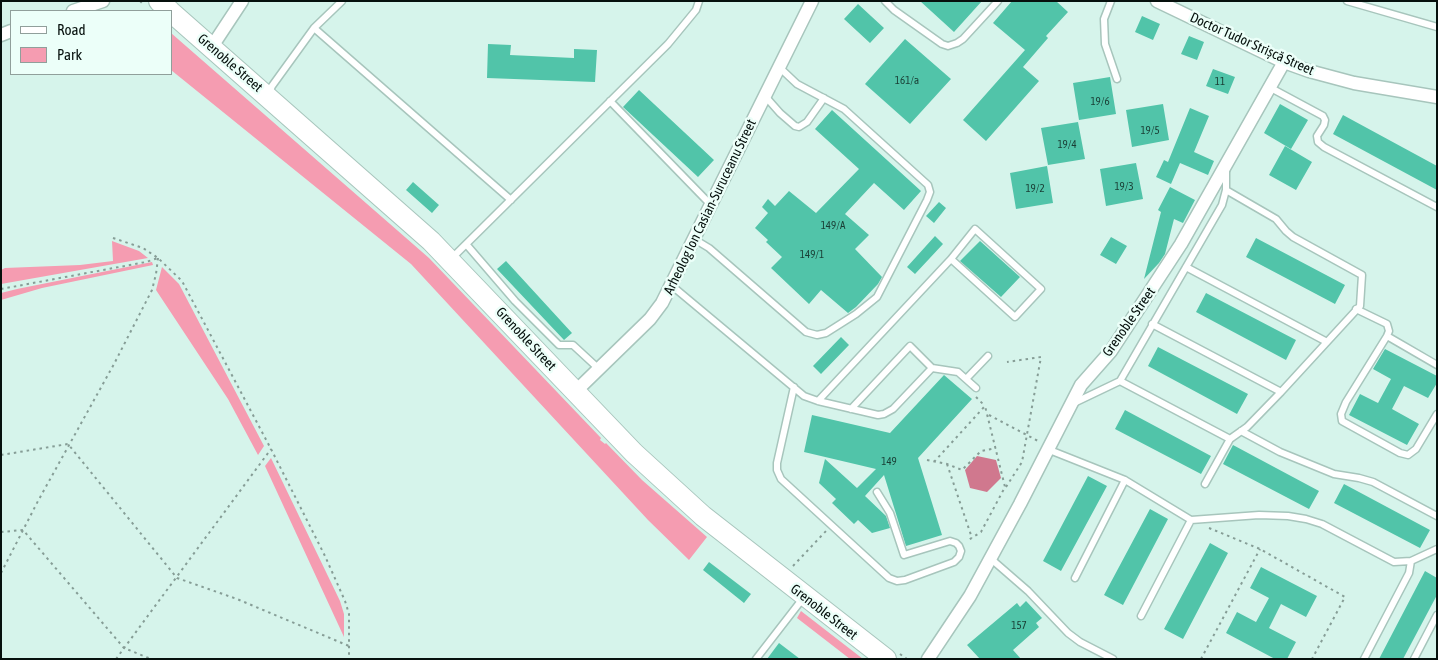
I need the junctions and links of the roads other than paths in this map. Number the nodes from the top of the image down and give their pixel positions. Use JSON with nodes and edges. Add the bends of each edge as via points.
{"nodes":[{"id":1,"x":103,"y":1,"type":"edge"},
{"id":2,"x":158,"y":1,"type":"edge"},
{"id":3,"x":242,"y":1,"type":"edge"},
{"id":4,"x":342,"y":1,"type":"edge"},
{"id":5,"x":699,"y":1,"type":"edge"},
{"id":6,"x":812,"y":1,"type":"edge"},
{"id":7,"x":885,"y":1,"type":"edge"},
{"id":8,"x":998,"y":1,"type":"edge"},
{"id":9,"x":1110,"y":1,"type":"edge"},
{"id":10,"x":1157,"y":1,"type":"edge"},
{"id":11,"x":1347,"y":1,"type":"edge"},
{"id":12,"x":76,"y":10,"type":"edge"},
{"id":13,"x":169,"y":10,"type":"edge"},
{"id":14,"x":172,"y":13,"type":"edge"},
{"id":15,"x":1437,"y":27,"type":"edge"},
{"id":16,"x":314,"y":28,"type":"junction"},
{"id":17,"x":211,"y":48,"type":"junction"},
{"id":18,"x":1284,"y":62,"type":"junction"},
{"id":19,"x":779,"y":67,"type":"junction"},
{"id":20,"x":1117,"y":79,"type":"dead end"},
{"id":21,"x":1269,"y":87,"type":"junction"},
{"id":22,"x":268,"y":96,"type":"junction"},
{"id":23,"x":765,"y":96,"type":"junction"},
{"id":24,"x":1437,"y":97,"type":"edge"},
{"id":25,"x":824,"y":98,"type":"junction"},
{"id":26,"x":610,"y":101,"type":"junction"},
{"id":27,"x":1226,"y":164,"type":"junction"},
{"id":28,"x":1226,"y":190,"type":"junction"},
{"id":29,"x":511,"y":200,"type":"junction"},
{"id":30,"x":711,"y":205,"type":"junction"},
{"id":31,"x":1437,"y":207,"type":"edge"},
{"id":32,"x":694,"y":240,"type":"junction"},
{"id":33,"x":466,"y":244,"type":"junction"},
{"id":34,"x":951,"y":259,"type":"junction"},
{"id":35,"x":450,"y":260,"type":"junction"},
{"id":36,"x":1186,"y":267,"type":"junction"},
{"id":37,"x":671,"y":285,"type":"junction"},
{"id":38,"x":1356,"y":310,"type":"junction"},
{"id":39,"x":518,"y":316,"type":"junction"},
{"id":40,"x":1152,"y":324,"type":"junction"},
{"id":41,"x":1387,"y":336,"type":"junction"},
{"id":42,"x":1327,"y":342,"type":"junction"},
{"id":43,"x":988,"y":356,"type":"dead end"},
{"id":44,"x":1437,"y":365,"type":"edge"},
{"id":45,"x":599,"y":368,"type":"junction"},
{"id":46,"x":932,"y":368,"type":"junction"},
{"id":47,"x":966,"y":379,"type":"junction"},
{"id":48,"x":1120,"y":380,"type":"junction"},
{"id":49,"x":794,"y":387,"type":"junction"},
{"id":50,"x":976,"y":388,"type":"dead end"},
{"id":51,"x":576,"y":391,"type":"junction"},
{"id":52,"x":1281,"y":392,"type":"junction"},
{"id":53,"x":818,"y":401,"type":"junction"},
{"id":54,"x":1071,"y":405,"type":"junction"},
{"id":55,"x":851,"y":408,"type":"junction"},
{"id":56,"x":1437,"y":414,"type":"edge"},
{"id":57,"x":1241,"y":431,"type":"junction"},
{"id":58,"x":1230,"y":439,"type":"junction"},
{"id":59,"x":1044,"y":445,"type":"junction"},
{"id":60,"x":1125,"y":480,"type":"junction"},
{"id":61,"x":1205,"y":484,"type":"dead end"},
{"id":62,"x":877,"y":492,"type":"dead end"},
{"id":63,"x":1437,"y":516,"type":"edge"},
{"id":64,"x":1191,"y":520,"type":"junction"},
{"id":65,"x":1437,"y":549,"type":"edge"},
{"id":66,"x":990,"y":558,"type":"junction"},
{"id":67,"x":1411,"y":561,"type":"junction"},
{"id":68,"x":1075,"y":578,"type":"dead end"},
{"id":69,"x":805,"y":597,"type":"junction"},
{"id":70,"x":1437,"y":615,"type":"edge"},
{"id":71,"x":1141,"y":616,"type":"dead end"},
{"id":72,"x":893,"y":656,"type":"edge"},
{"id":73,"x":756,"y":659,"type":"edge"},
{"id":74,"x":928,"y":659,"type":"edge"},
{"id":75,"x":1113,"y":659,"type":"edge"},
{"id":76,"x":1364,"y":659,"type":"edge"},
{"id":77,"x":1414,"y":659,"type":"edge"}],
"edges":[{"from":1,"to":12,"type":"street"},
{"from":2,"to":13,"type":"main road","name":"Grenoble Street"},
{"from":3,"to":17,"type":"street"},
{"from":4,"to":16,"type":"lane"},
{"from":5,"to":26,"type":"lane","via":[[696,10],[668,44]]},
{"from":6,"to":19,"type":"street","name":"Arheolog Ion Casian-Suruceanu Street"},
{"from":7,"to":8,"type":"lane","via":[[948,46],[963,39]]},
{"from":9,"to":20,"type":"lane","via":[[1104,20],[1105,44]]},
{"from":10,"to":18,"type":"street","name":"Doctor Tudor Strișcă Street"},
{"from":11,"to":15,"type":"lane"},
{"from":14,"to":17,"type":"main road","name":"Grenoble Street"},
{"from":16,"to":22,"type":"lane"},
{"from":16,"to":29,"type":"lane"},
{"from":17,"to":22,"type":"main road","name":"Grenoble Street"},
{"from":18,"to":21,"type":"street","name":"Grenoble Street"},
{"from":18,"to":24,"type":"street","name":"Doctor Tudor Strișcă Street","via":[[1339,80]]},
{"from":19,"to":23,"type":"street","name":"Arheolog Ion Casian-Suruceanu Street"},
{"from":19,"to":25,"type":"lane","via":[[798,84]]},
{"from":21,"to":27,"type":"street","name":"Grenoble Street"},
{"from":21,"to":31,"type":"lane","via":[[1323,116],[1324,125],[1317,136],[1324,147]]},
{"from":22,"to":35,"type":"main road","name":"Grenoble Street"},
{"from":23,"to":25,"type":"lane","via":[[799,127],[807,122]]},
{"from":23,"to":30,"type":"street","name":"Arheolog Ion Casian-Suruceanu Street"},
{"from":25,"to":32,"type":"lane","via":[[844,109],[929,188],[930,196],[877,296],[826,333],[810,334],[709,248]]},
{"from":26,"to":29,"type":"lane"},
{"from":26,"to":30,"type":"lane"},
{"from":27,"to":28,"type":"lane"},
{"from":27,"to":54,"type":"street","name":"Grenoble Street","via":[[1181,244],[1111,351],[1082,385]]},
{"from":28,"to":36,"type":"lane","via":[[1222,205]]},
{"from":28,"to":38,"type":"lane","via":[[1276,219],[1293,237],[1362,275],[1360,306]]},
{"from":29,"to":33,"type":"lane"},
{"from":30,"to":32,"type":"street","name":"Arheolog Ion Casian-Suruceanu Street"},
{"from":32,"to":37,"type":"street","name":"Arheolog Ion Casian-Suruceanu Street"},
{"from":33,"to":35,"type":"lane"},
{"from":33,"to":39,"type":"lane"},
{"from":34,"to":34,"type":"lane","via":[[975,229],[1041,289],[1015,317]]},
{"from":34,"to":53,"type":"lane"},
{"from":35,"to":39,"type":"main road","name":"Grenoble Street"},
{"from":36,"to":40,"type":"lane"},
{"from":36,"to":42,"type":"lane"},
{"from":37,"to":45,"type":"street","name":"Arheolog Ion Casian-Suruceanu Street","via":[[650,319]]},
{"from":37,"to":49,"type":"lane"},
{"from":38,"to":41,"type":"lane","via":[[1387,324]]},
{"from":38,"to":42,"type":"lane"},
{"from":39,"to":45,"type":"lane","via":[[560,345],[573,345]]},
{"from":39,"to":51,"type":"main road","name":"Grenoble Street"},
{"from":40,"to":48,"type":"lane"},
{"from":40,"to":52,"type":"lane"},
{"from":41,"to":44,"type":"lane"},
{"from":41,"to":56,"type":"lane","via":[[1346,402],[1342,421],[1408,455],[1416,449]]},
{"from":42,"to":52,"type":"lane"},
{"from":43,"to":47,"type":"lane"},
{"from":45,"to":51,"type":"street","name":"Arheolog Ion Casian-Suruceanu Street"},
{"from":46,"to":47,"type":"lane","via":[[958,372]]},
{"from":46,"to":55,"type":"lane","via":[[889,412],[878,415]]},
{"from":46,"to":55,"type":"lane","via":[[910,346]]},
{"from":47,"to":50,"type":"lane"},
{"from":48,"to":54,"type":"lane"},
{"from":48,"to":58,"type":"lane"},
{"from":49,"to":53,"type":"lane","via":[[804,396]]},
{"from":49,"to":62,"type":"lane","via":[[777,463],[781,479],[890,578],[905,580],[954,562],[960,551],[956,542],[904,555],[890,513]]},
{"from":51,"to":69,"type":"main road","name":"Grenoble Street","via":[[634,453],[696,510]]},
{"from":52,"to":57,"type":"lane"},
{"from":53,"to":55,"type":"lane"},
{"from":54,"to":59,"type":"street","name":"Grenoble Street"},
{"from":57,"to":58,"type":"lane"},
{"from":57,"to":63,"type":"lane","via":[[1280,452],[1334,474],[1373,482]]},
{"from":58,"to":61,"type":"lane"},
{"from":59,"to":60,"type":"lane"},
{"from":59,"to":66,"type":"street","name":"Grenoble Street","via":[[1020,504]]},
{"from":60,"to":64,"type":"lane"},
{"from":60,"to":68,"type":"lane"},
{"from":64,"to":67,"type":"lane","via":[[1259,515],[1306,519],[1322,524],[1388,560]]},
{"from":64,"to":71,"type":"lane"},
{"from":65,"to":67,"type":"lane"},
{"from":66,"to":74,"type":"street","name":"Grenoble Street","via":[[970,596]]},
{"from":66,"to":75,"type":"lane","via":[[1068,633]]},
{"from":67,"to":76,"type":"lane","via":[[1409,573]]},
{"from":69,"to":72,"type":"main road","name":"Grenoble Street"},
{"from":69,"to":73,"type":"lane"},
{"from":70,"to":77,"type":"lane"}]}
